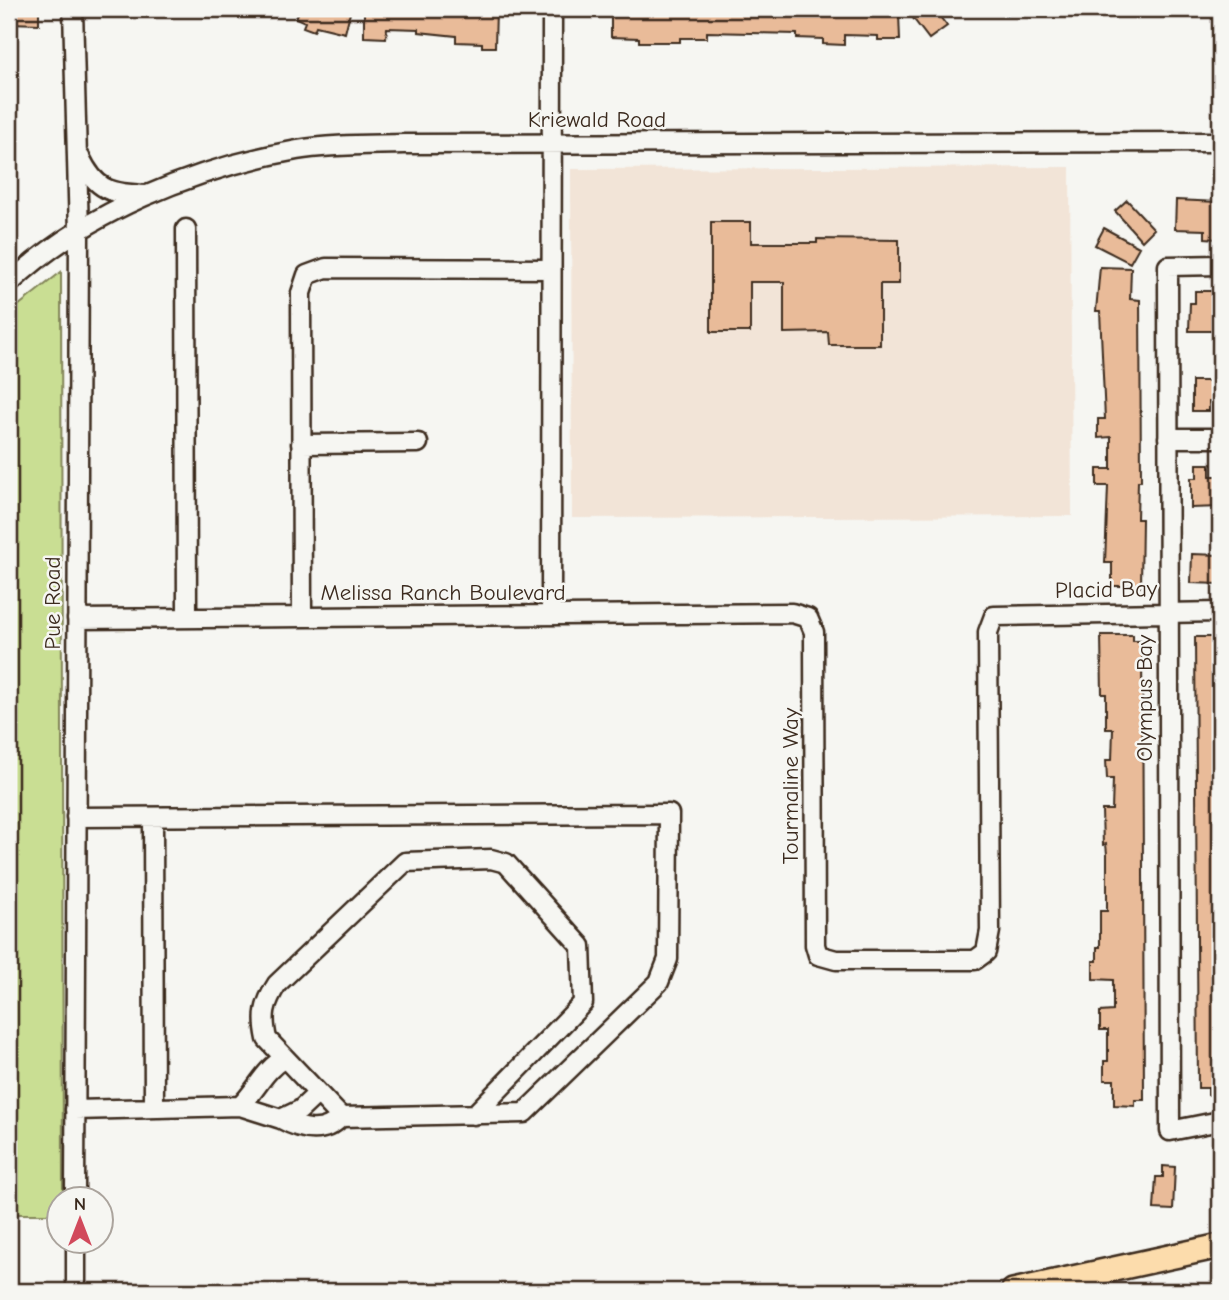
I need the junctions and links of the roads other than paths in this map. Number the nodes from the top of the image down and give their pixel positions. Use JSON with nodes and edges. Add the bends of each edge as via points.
{"nodes":[{"id":1,"x":73,"y":9,"type":"edge"},
{"id":2,"x":552,"y":9,"type":"edge"},
{"id":3,"x":1220,"y":142,"type":"edge"},
{"id":4,"x":551,"y":143,"type":"junction"},
{"id":5,"x":77,"y":153,"type":"junction"},
{"id":6,"x":146,"y":195,"type":"junction"},
{"id":7,"x":186,"y":229,"type":"dead end"},
{"id":8,"x":79,"y":233,"type":"junction"},
{"id":9,"x":1220,"y":265,"type":"edge"},
{"id":10,"x":551,"y":269,"type":"junction"},
{"id":11,"x":9,"y":284,"type":"edge"},
{"id":12,"x":1168,"y":438,"type":"junction"},
{"id":13,"x":1220,"y":438,"type":"edge"},
{"id":14,"x":418,"y":443,"type":"dead end"},
{"id":15,"x":301,"y":444,"type":"junction"},
{"id":16,"x":1168,"y":612,"type":"junction"},
{"id":17,"x":1220,"y":612,"type":"edge"},
{"id":18,"x":551,"y":615,"type":"junction"},
{"id":19,"x":302,"y":617,"type":"junction"},
{"id":20,"x":187,"y":618,"type":"junction"},
{"id":21,"x":808,"y":618,"type":"joint"},
{"id":22,"x":77,"y":619,"type":"junction"},
{"id":23,"x":76,"y":817,"type":"junction"},
{"id":24,"x":153,"y":817,"type":"junction"},
{"id":25,"x":818,"y":955,"type":"joint"},
{"id":26,"x":285,"y":1058,"type":"junction"},
{"id":27,"x":318,"y":1093,"type":"junction"},
{"id":28,"x":240,"y":1106,"type":"junction"},
{"id":29,"x":154,"y":1108,"type":"junction"},
{"id":30,"x":75,"y":1110,"type":"junction"},
{"id":31,"x":474,"y":1115,"type":"junction"},
{"id":32,"x":341,"y":1117,"type":"junction"},
{"id":33,"x":281,"y":1119,"type":"junction"},
{"id":34,"x":1220,"y":1121,"type":"edge"},
{"id":35,"x":75,"y":1184,"type":"edge"},
{"id":36,"x":1220,"y":1246,"type":"edge"},
{"id":37,"x":76,"y":1254,"type":"edge"},
{"id":38,"x":76,"y":1291,"type":"edge"},
{"id":39,"x":1013,"y":1291,"type":"edge"}],
"edges":[{"from":1,"to":5,"type":"street","name":"Pue Road"},
{"from":2,"to":4,"type":"street"},
{"from":3,"to":4,"type":"street","name":"Kriewald Road"},
{"from":4,"to":6,"type":"street","name":"Kriewald Road","via":[[300,149],[242,161]]},
{"from":4,"to":10,"type":"street"},
{"from":5,"to":6,"type":"street","via":[[97,184],[127,195]]},
{"from":5,"to":8,"type":"street","name":"Pue Road"},
{"from":6,"to":8,"type":"street","name":"Kriewald Road"},
{"from":7,"to":20,"type":"street"},
{"from":8,"to":11,"type":"street","name":"Kriewald Road","via":[[29,264]]},
{"from":8,"to":22,"type":"street","name":"Pue Road"},
{"from":9,"to":12,"type":"street","name":"Olympus Bay","via":[[1167,265]]},
{"from":10,"to":15,"type":"street","via":[[326,268],[307,275],[301,293]]},
{"from":10,"to":18,"type":"street"},
{"from":12,"to":13,"type":"street"},
{"from":12,"to":16,"type":"street","name":"Olympus Bay"},
{"from":14,"to":15,"type":"street"},
{"from":15,"to":19,"type":"street"},
{"from":16,"to":17,"type":"street","name":"Placid Bay"},
{"from":16,"to":25,"type":"street","name":"Placid Bay","via":[[994,616],[988,632],[990,930],[986,953],[975,960],[836,960]]},
{"from":16,"to":34,"type":"street","name":"Olympus Bay","via":[[1170,1130]]},
{"from":18,"to":19,"type":"street","name":"Melissa Ranch Boulevard"},
{"from":18,"to":21,"type":"street","name":"Melissa Ranch Boulevard","via":[[792,613]]},
{"from":19,"to":20,"type":"street","name":"Melissa Ranch Boulevard"},
{"from":20,"to":22,"type":"street","name":"Melissa Ranch Boulevard"},
{"from":21,"to":25,"type":"street","name":"Tourmaline Way","via":[[814,632]]},
{"from":22,"to":23,"type":"street","name":"Pue Road"},
{"from":23,"to":24,"type":"street"},
{"from":23,"to":30,"type":"street","name":"Pue Road"},
{"from":24,"to":29,"type":"street"},
{"from":24,"to":31,"type":"street","via":[[669,814],[668,959],[659,982],[524,1112]]},
{"from":26,"to":27,"type":"street"},
{"from":26,"to":28,"type":"street","via":[[260,1077],[253,1094]]},
{"from":26,"to":31,"type":"street","via":[[267,1040],[265,1003],[277,984],[405,862],[491,859],[506,863],[581,946],[583,1003]]},
{"from":27,"to":32,"type":"street"},
{"from":27,"to":33,"type":"street","via":[[300,1110]]},
{"from":28,"to":29,"type":"street"},
{"from":28,"to":33,"type":"street"},
{"from":29,"to":30,"type":"street"},
{"from":30,"to":35,"type":"street","name":"Pue Road"},
{"from":31,"to":32,"type":"street"},
{"from":32,"to":33,"type":"street","via":[[317,1130],[299,1129]]},
{"from":36,"to":39,"type":"main road"},
{"from":37,"to":38,"type":"street"}]}
